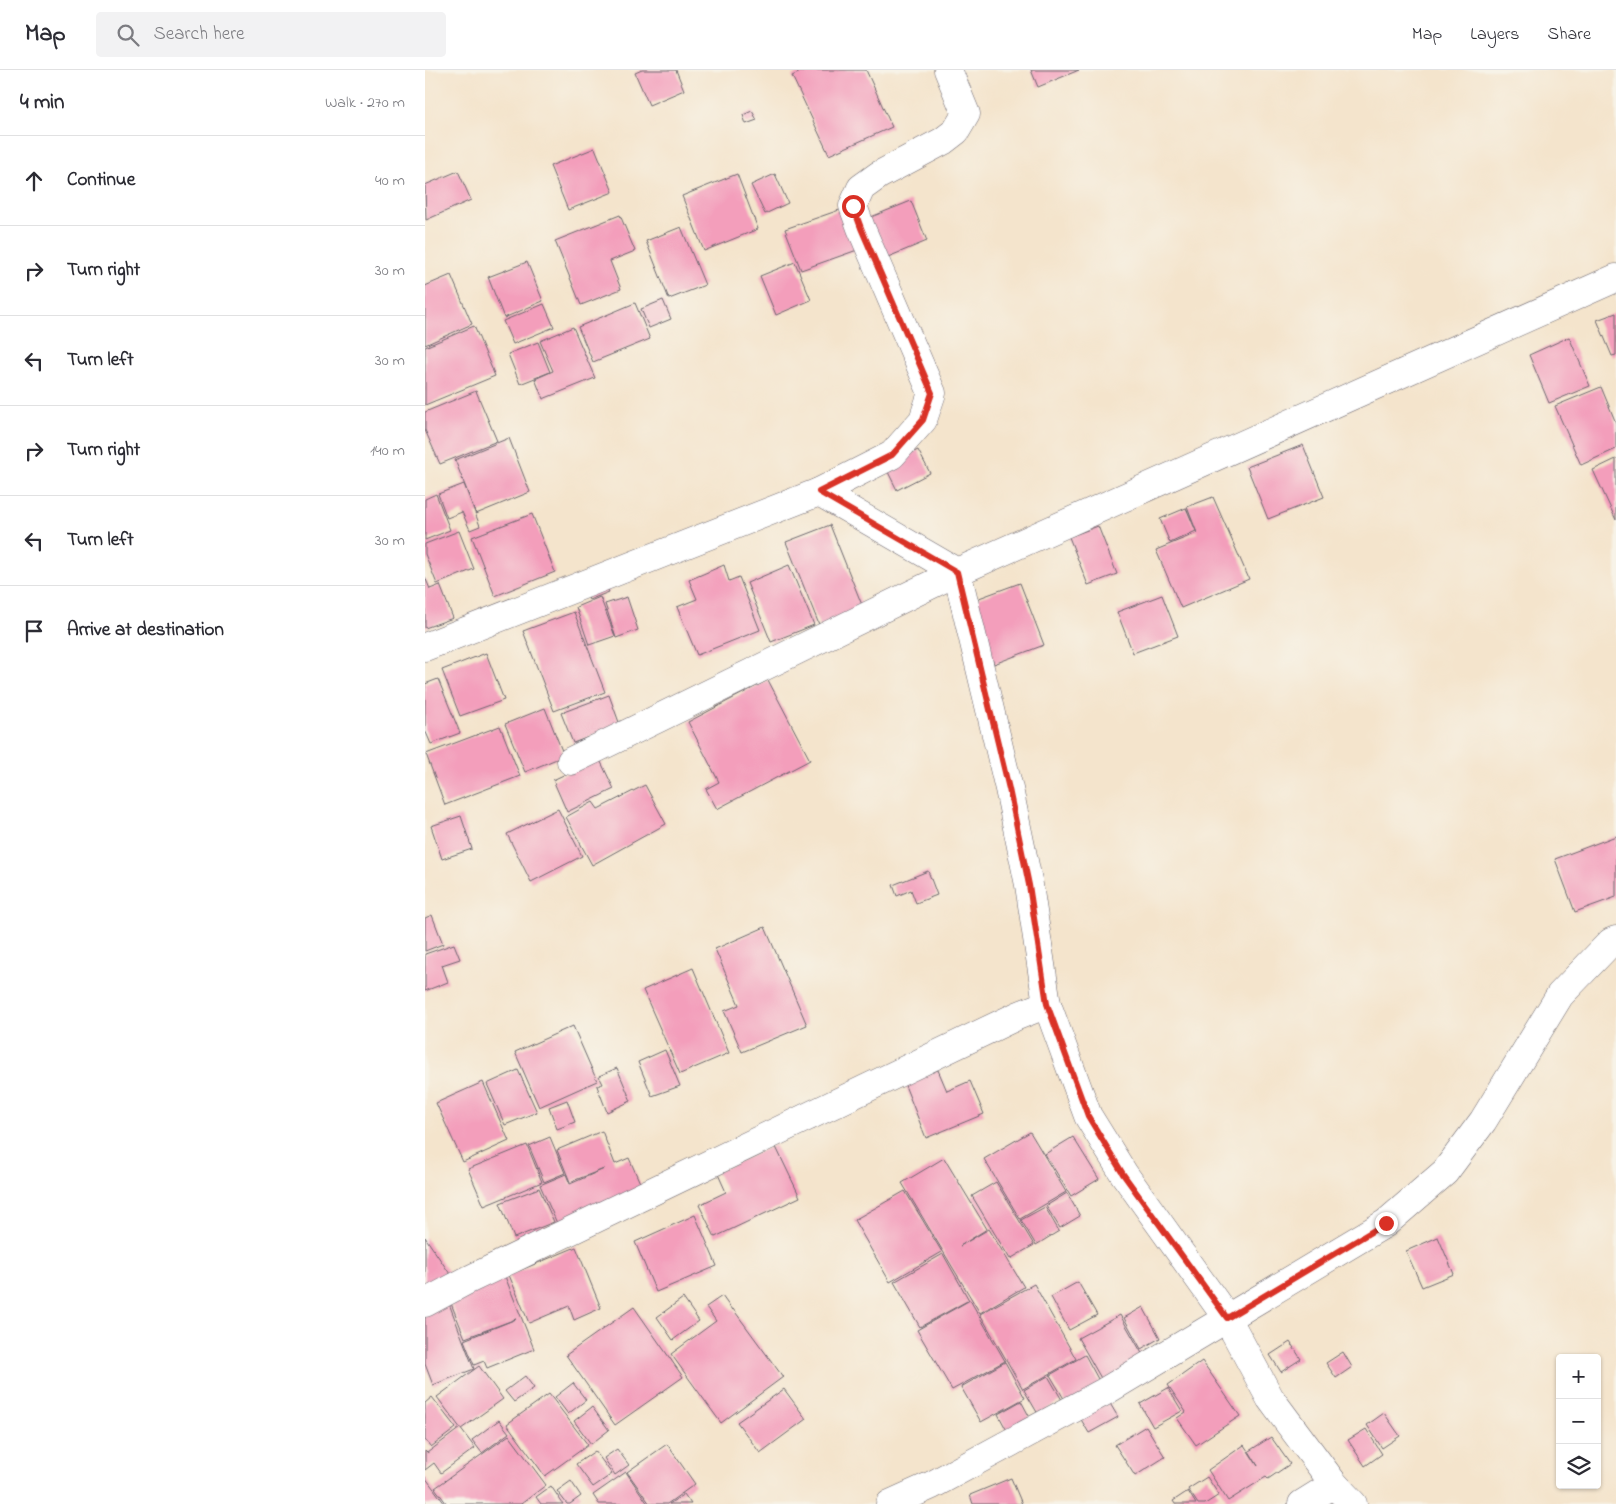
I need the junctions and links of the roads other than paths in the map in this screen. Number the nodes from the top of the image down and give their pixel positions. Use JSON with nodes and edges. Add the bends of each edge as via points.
{"nodes":[{"id":1,"x":948,"y":70,"type":"edge"},
{"id":2,"x":1616,"y":278,"type":"edge"},
{"id":3,"x":819,"y":492,"type":"junction"},
{"id":4,"x":957,"y":572,"type":"junction"},
{"id":5,"x":425,"y":647,"type":"edge"},
{"id":6,"x":571,"y":761,"type":"dead end"},
{"id":7,"x":1616,"y":940,"type":"edge"},
{"id":8,"x":1047,"y":1004,"type":"junction"},
{"id":9,"x":425,"y":1302,"type":"edge"},
{"id":10,"x":1227,"y":1318,"type":"junction"},
{"id":11,"x":1334,"y":1484,"type":"junction"},
{"id":12,"x":890,"y":1504,"type":"edge"},
{"id":13,"x":1302,"y":1504,"type":"edge"},
{"id":14,"x":1353,"y":1504,"type":"edge"}],
"edges":[{"from":1,"to":3,"type":"street","via":[[966,114],[956,131],[861,188],[853,206],[932,393],[923,420],[892,455]]},
{"from":2,"to":4,"type":"street"},
{"from":3,"to":4,"type":"street"},
{"from":3,"to":5,"type":"street"},
{"from":4,"to":6,"type":"street"},
{"from":4,"to":8,"type":"street","via":[[1025,865]]},
{"from":7,"to":10,"type":"street","via":[[1560,995],[1483,1121],[1445,1172],[1386,1223]]},
{"from":8,"to":9,"type":"street"},
{"from":8,"to":10,"type":"street","via":[[1088,1116],[1123,1174]]},
{"from":10,"to":11,"type":"street","via":[[1270,1398]]},
{"from":10,"to":12,"type":"street","via":[[1104,1392]]},
{"from":11,"to":13,"type":"street"},
{"from":11,"to":14,"type":"street"}]}
